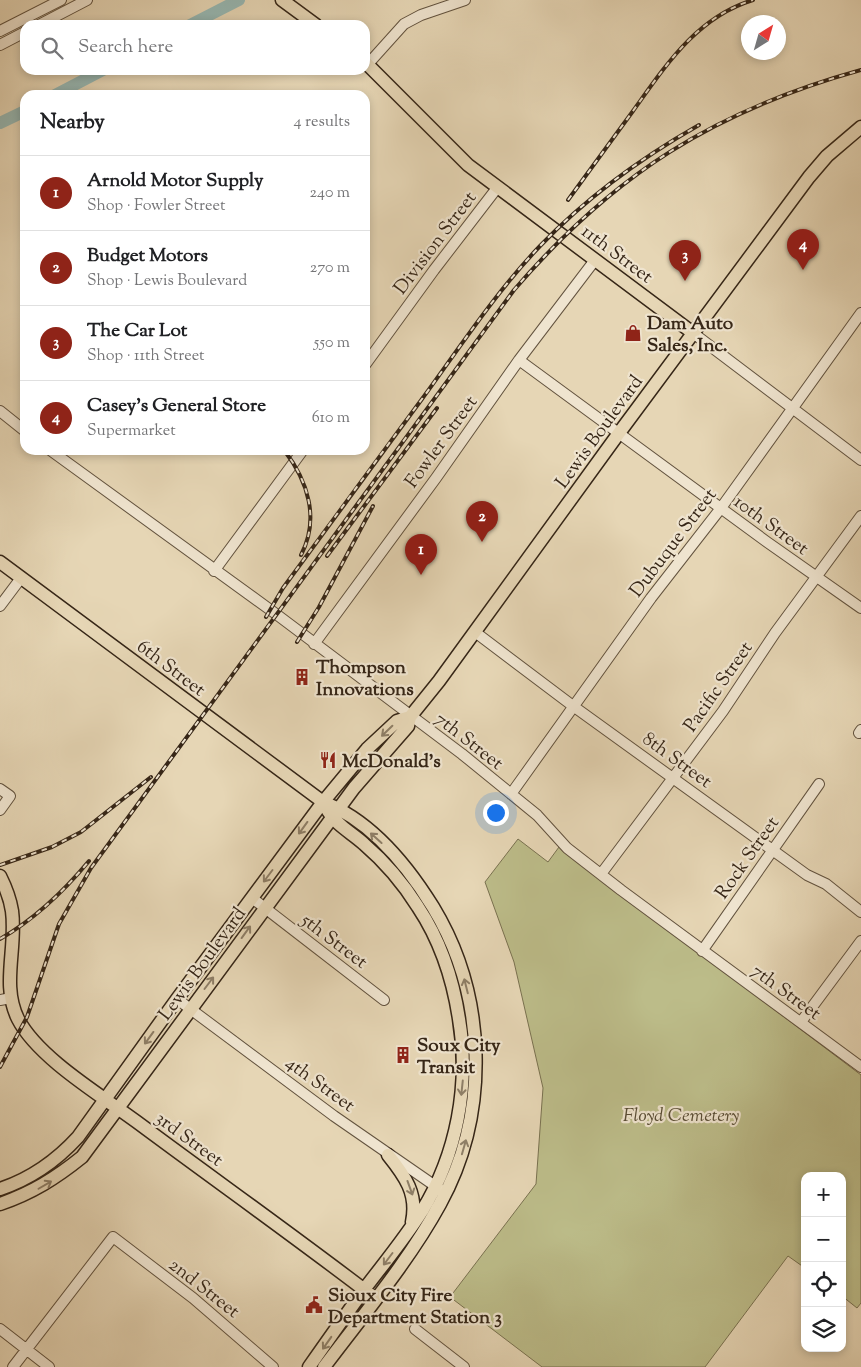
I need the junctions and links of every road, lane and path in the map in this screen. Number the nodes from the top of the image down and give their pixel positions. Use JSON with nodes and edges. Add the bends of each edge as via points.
{"nodes":[{"id":1,"x":61,"y":0,"type":"edge"},
{"id":2,"x":87,"y":0,"type":"edge"},
{"id":3,"x":282,"y":0,"type":"edge"},
{"id":4,"x":465,"y":0,"type":"edge"},
{"id":5,"x":23,"y":20,"type":"edge"},
{"id":6,"x":49,"y":20,"type":"edge"},
{"id":7,"x":309,"y":20,"type":"edge"},
{"id":8,"x":20,"y":22,"type":"edge"},
{"id":9,"x":0,"y":32,"type":"edge"},
{"id":10,"x":20,"y":35,"type":"edge"},
{"id":11,"x":0,"y":45,"type":"edge"},
{"id":12,"x":370,"y":60,"type":"edge"},
{"id":13,"x":370,"y":66,"type":"edge"},
{"id":14,"x":861,"y":127,"type":"edge"},
{"id":15,"x":497,"y":188,"type":"junction"},
{"id":16,"x":595,"y":260,"type":"junction"},
{"id":17,"x":861,"y":313,"type":"edge"},
{"id":18,"x":693,"y":333,"type":"junction"},
{"id":19,"x":370,"y":358,"type":"edge"},
{"id":20,"x":519,"y":360,"type":"junction"},
{"id":21,"x":793,"y":408,"type":"junction"},
{"id":22,"x":0,"y":412,"type":"edge"},
{"id":23,"x":20,"y":427,"type":"edge"},
{"id":24,"x":618,"y":433,"type":"junction"},
{"id":25,"x":57,"y":455,"type":"edge"},
{"id":26,"x":299,"y":455,"type":"edge"},
{"id":27,"x":861,"y":460,"type":"edge"},
{"id":28,"x":721,"y":508,"type":"junction"},
{"id":29,"x":861,"y":516,"type":"edge"},
{"id":30,"x":0,"y":562,"type":"edge"},
{"id":31,"x":214,"y":571,"type":"junction"},
{"id":32,"x":816,"y":577,"type":"junction"},
{"id":33,"x":21,"y":578,"type":"junction"},
{"id":34,"x":0,"y":606,"type":"edge"},
{"id":35,"x":861,"y":608,"type":"edge"},
{"id":36,"x":475,"y":632,"type":"junction"},
{"id":37,"x":314,"y":644,"type":"junction"},
{"id":38,"x":574,"y":706,"type":"junction"},
{"id":39,"x":410,"y":717,"type":"junction"},
{"id":40,"x":673,"y":777,"type":"junction"},
{"id":41,"x":819,"y":784,"type":"dead end"},
{"id":42,"x":0,"y":789,"type":"edge"},
{"id":43,"x":511,"y":794,"type":"junction"},
{"id":44,"x":323,"y":802,"type":"junction"},
{"id":45,"x":0,"y":810,"type":"edge"},
{"id":46,"x":336,"y":813,"type":"junction"},
{"id":47,"x":774,"y":850,"type":"junction"},
{"id":48,"x":601,"y":874,"type":"junction"},
{"id":49,"x":0,"y":876,"type":"edge"},
{"id":50,"x":252,"y":898,"type":"junction"},
{"id":51,"x":265,"y":908,"type":"junction"},
{"id":52,"x":861,"y":912,"type":"edge"},
{"id":53,"x":861,"y":941,"type":"edge"},
{"id":54,"x":702,"y":951,"type":"junction"},
{"id":55,"x":177,"y":998,"type":"junction"},
{"id":56,"x":6,"y":999,"type":"edge"},
{"id":57,"x":384,"y":1000,"type":"dead end"},
{"id":58,"x":190,"y":1008,"type":"junction"},
{"id":59,"x":800,"y":1022,"type":"junction"},
{"id":60,"x":861,"y":1067,"type":"edge"},
{"id":61,"x":105,"y":1099,"type":"junction"},
{"id":62,"x":118,"y":1109,"type":"junction"},
{"id":63,"x":388,"y":1155,"type":"junction"},
{"id":64,"x":0,"y":1189,"type":"edge"},
{"id":65,"x":441,"y":1190,"type":"junction"},
{"id":66,"x":0,"y":1204,"type":"edge"},
{"id":67,"x":410,"y":1228,"type":"junction"},
{"id":68,"x":364,"y":1290,"type":"junction"},
{"id":69,"x":375,"y":1298,"type":"junction"},
{"id":70,"x":0,"y":1329,"type":"edge"},
{"id":71,"x":415,"y":1329,"type":"dead end"},
{"id":72,"x":26,"y":1350,"type":"junction"},
{"id":73,"x":14,"y":1367,"type":"edge"},
{"id":74,"x":49,"y":1367,"type":"edge"},
{"id":75,"x":273,"y":1367,"type":"edge"},
{"id":76,"x":309,"y":1367,"type":"edge"},
{"id":77,"x":324,"y":1367,"type":"edge"},
{"id":78,"x":464,"y":1367,"type":"edge"}],
"edges":[{"from":1,"to":5,"type":"street"},
{"from":2,"to":6,"type":"street"},
{"from":3,"to":7,"type":"main road"},
{"from":4,"to":12,"type":"street","via":[[404,24]]},
{"from":8,"to":9,"type":"street"},
{"from":10,"to":11,"type":"street"},
{"from":13,"to":15,"type":"main road","name":"11th Street","via":[[445,143]]},
{"from":14,"to":18,"type":"main road","name":"Lewis Boulevard","via":[[809,177]]},
{"from":15,"to":16,"type":"main road","name":"11th Street"},
{"from":15,"to":19,"type":"street","name":"Division Street"},
{"from":16,"to":18,"type":"main road","name":"11th Street"},
{"from":16,"to":20,"type":"street","name":"Fowler Street"},
{"from":17,"to":21,"type":"street","name":"Dubuque Street"},
{"from":18,"to":21,"type":"street","name":"11th Street"},
{"from":18,"to":24,"type":"main road","name":"Lewis Boulevard"},
{"from":20,"to":24,"type":"street","name":"10th Street"},
{"from":20,"to":37,"type":"street","name":"Fowler Street"},
{"from":21,"to":27,"type":"street","name":"11th Street"},
{"from":21,"to":28,"type":"street","name":"Dubuque Street"},
{"from":22,"to":23,"type":"street"},
{"from":24,"to":28,"type":"street","name":"10th Street"},
{"from":24,"to":36,"type":"main road","name":"Lewis Boulevard"},
{"from":25,"to":31,"type":"street","name":"7th Street"},
{"from":26,"to":31,"type":"street"},
{"from":28,"to":32,"type":"street","name":"10th Street"},
{"from":28,"to":38,"type":"street","name":"Dubuque Street","via":[[651,598]]},
{"from":29,"to":32,"type":"street","name":"Pacific Street"},
{"from":30,"to":33,"type":"main road","name":"6th Street"},
{"from":31,"to":37,"type":"street","name":"7th Street"},
{"from":32,"to":35,"type":"street","name":"10th Street"},
{"from":32,"to":40,"type":"street","name":"Pacific Street"},
{"from":33,"to":34,"type":"street"},
{"from":33,"to":44,"type":"main road","name":"6th Street"},
{"from":36,"to":38,"type":"street","name":"8th Street"},
{"from":36,"to":39,"type":"main road","name":"Lewis Boulevard"},
{"from":37,"to":39,"type":"street","name":"7th Street"},
{"from":38,"to":40,"type":"street","name":"8th Street"},
{"from":38,"to":43,"type":"street","name":"Dubuque Street"},
{"from":39,"to":43,"type":"street","name":"7th Street"},
{"from":39,"to":44,"type":"main road","name":"Lewis Boulevard","one_way":true,"via":[[397,721],[367,749]]},
{"from":39,"to":46,"type":"main road","name":"Lewis Boulevard","via":[[408,726]]},
{"from":40,"to":47,"type":"street","name":"8th Street"},
{"from":40,"to":48,"type":"street","name":"Pacific Street"},
{"from":41,"to":47,"type":"street","name":"Rock Street"},
{"from":42,"to":45,"type":"street","via":[[10,796]]},
{"from":43,"to":48,"type":"street","name":"7th Street","via":[[537,815],[567,848]]},
{"from":44,"to":46,"type":"main road","name":"6th Street"},
{"from":44,"to":50,"type":"main road","name":"Lewis Boulevard","one_way":true},
{"from":46,"to":51,"type":"main road","name":"Lewis Boulevard"},
{"from":46,"to":65,"type":"main road","name":"6th Street","via":[[400,882],[434,935],[451,980],[461,1029],[463,1077]]},
{"from":47,"to":52,"type":"street","name":"8th Street"},
{"from":47,"to":54,"type":"street","name":"Rock Street"},
{"from":48,"to":54,"type":"street","name":"7th Street"},
{"from":49,"to":56,"type":"main road","via":[[9,895],[12,913]]},
{"from":50,"to":51,"type":"street","name":"5th Street"},
{"from":50,"to":55,"type":"main road","name":"Lewis Boulevard"},
{"from":51,"to":57,"type":"street","name":"5th Street"},
{"from":58,"to":51,"type":"main road","name":"Lewis Boulevard","one_way":true},
{"from":53,"to":59,"type":"street"},
{"from":54,"to":59,"type":"street","name":"7th Street"},
{"from":55,"to":58,"type":"street","name":"4th Street"},
{"from":55,"to":61,"type":"main road","name":"Lewis Boulevard","one_way":true},
{"from":56,"to":61,"type":"main road","name":"3rd Street","via":[[28,1036]]},
{"from":58,"to":62,"type":"main road","name":"Lewis Boulevard"},
{"from":58,"to":63,"type":"street","name":"4th Street"},
{"from":59,"to":60,"type":"street","name":"7th Street"},
{"from":61,"to":62,"type":"main road","name":"3rd Street"},
{"from":61,"to":64,"type":"main road","name":"Lewis Boulevard","via":[[67,1150],[31,1175]]},
{"from":66,"to":62,"type":"main road","name":"Lewis Boulevard","one_way":true,"via":[[29,1194],[56,1178],[82,1157]]},
{"from":62,"to":68,"type":"main road","name":"3rd Street"},
{"from":63,"to":65,"type":"street","name":"4th Street"},
{"from":63,"to":67,"type":"main road","one_way":true,"via":[[412,1190],[414,1203]]},
{"from":65,"to":67,"type":"main road"},
{"from":65,"to":69,"type":"main road","via":[[417,1242]]},
{"from":67,"to":68,"type":"main road","one_way":true},
{"from":68,"to":69,"type":"main road","name":"3rd Street"},
{"from":68,"to":76,"type":"main road","one_way":true},
{"from":69,"to":77,"type":"main road"},
{"from":70,"to":72,"type":"street"},
{"from":71,"to":78,"type":"street"},
{"from":72,"to":73,"type":"street"},
{"from":72,"to":74,"type":"street"},
{"from":72,"to":75,"type":"street","name":"2nd Street","via":[[112,1237],[193,1298]]}]}
